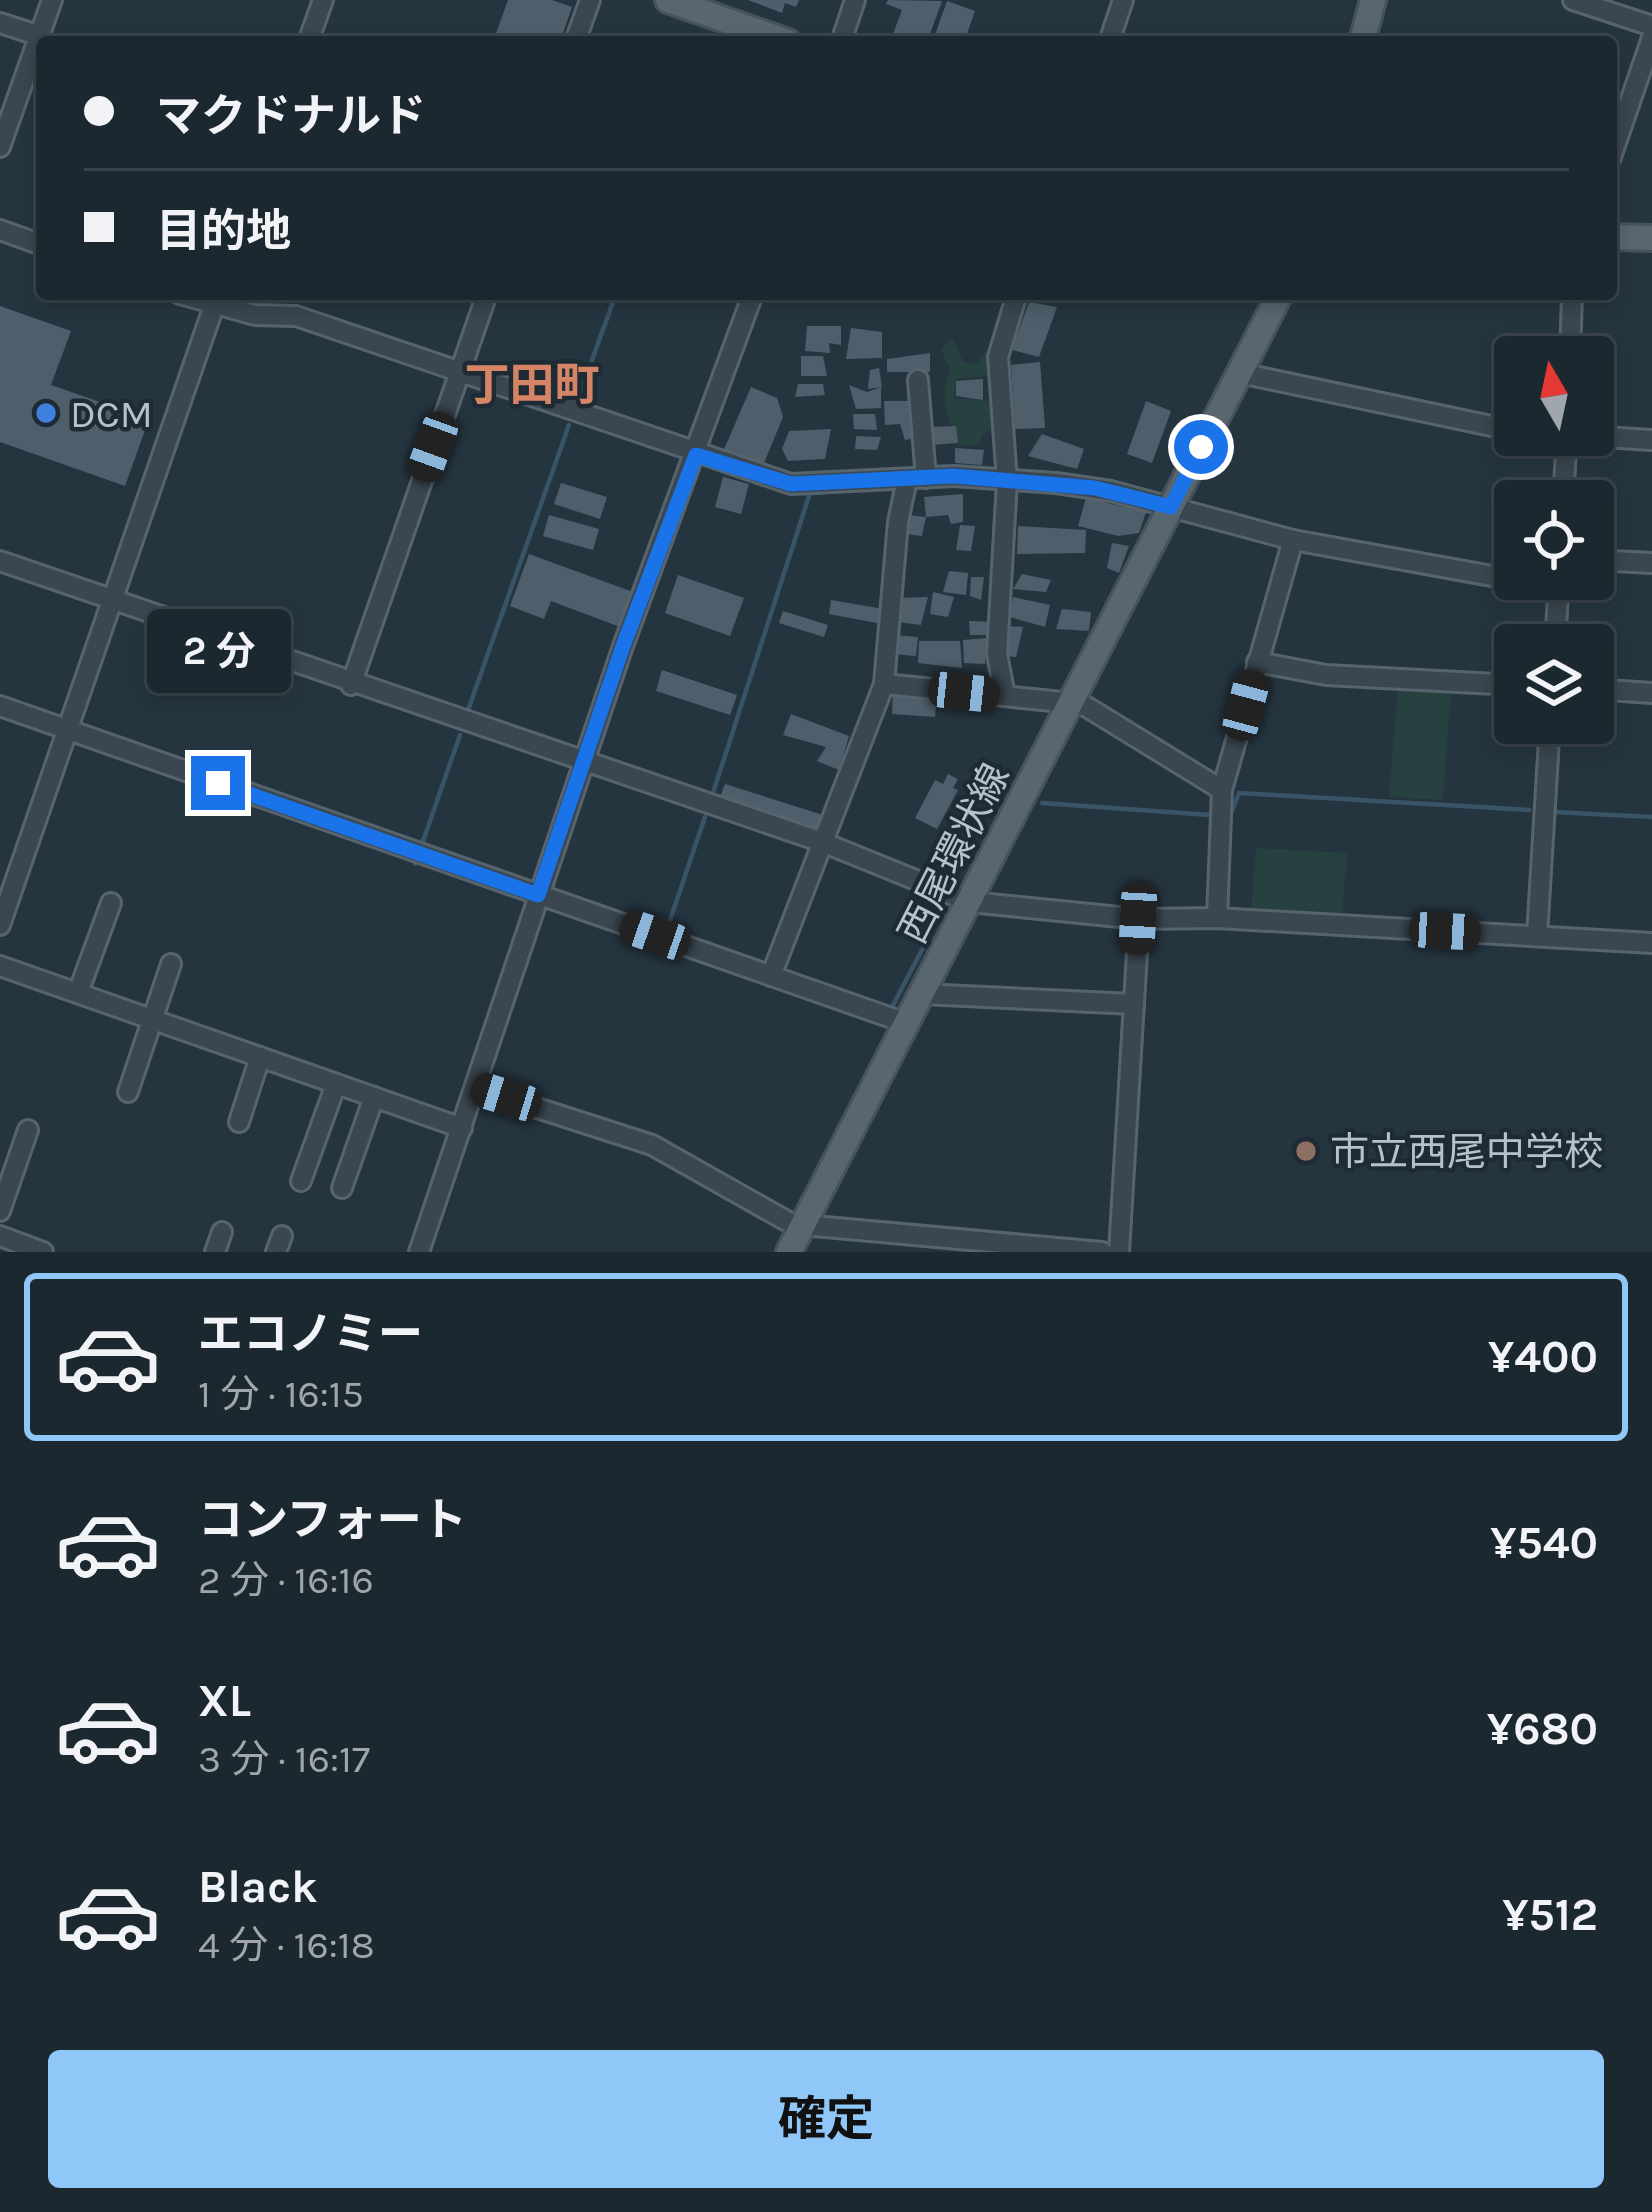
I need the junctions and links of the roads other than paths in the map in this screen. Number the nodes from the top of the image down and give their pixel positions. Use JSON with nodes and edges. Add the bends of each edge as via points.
{"nodes":[{"id":1,"x":42,"y":0,"type":"edge"},
{"id":2,"x":52,"y":0,"type":"edge"},
{"id":3,"x":323,"y":0,"type":"edge"},
{"id":4,"x":590,"y":0,"type":"edge"},
{"id":5,"x":668,"y":0,"type":"edge"},
{"id":6,"x":855,"y":0,"type":"edge"},
{"id":7,"x":1123,"y":0,"type":"edge"},
{"id":8,"x":1373,"y":0,"type":"edge"},
{"id":9,"x":1574,"y":0,"type":"edge"},
{"id":10,"x":0,"y":22,"type":"edge"},
{"id":11,"x":1652,"y":26,"type":"edge"},
{"id":12,"x":31,"y":33,"type":"junction"},
{"id":13,"x":39,"y":36,"type":"edge"},
{"id":14,"x":310,"y":36,"type":"edge"},
{"id":15,"x":577,"y":36,"type":"edge"},
{"id":16,"x":771,"y":36,"type":"edge"},
{"id":17,"x":843,"y":36,"type":"edge"},
{"id":18,"x":1110,"y":36,"type":"edge"},
{"id":19,"x":1364,"y":36,"type":"edge"},
{"id":20,"x":1652,"y":38,"type":"edge"},
{"id":21,"x":36,"y":46,"type":"edge"},
{"id":22,"x":0,"y":114,"type":"edge"},
{"id":23,"x":1617,"y":140,"type":"edge"},
{"id":24,"x":0,"y":148,"type":"edge"},
{"id":25,"x":0,"y":230,"type":"edge"},
{"id":26,"x":1617,"y":237,"type":"edge"},
{"id":27,"x":1652,"y":238,"type":"edge"},
{"id":28,"x":36,"y":243,"type":"edge"},
{"id":29,"x":216,"y":300,"type":"edge"},
{"id":30,"x":485,"y":300,"type":"edge"},
{"id":31,"x":751,"y":300,"type":"edge"},
{"id":32,"x":1015,"y":300,"type":"edge"},
{"id":33,"x":1277,"y":300,"type":"edge"},
{"id":34,"x":1571,"y":300,"type":"edge"},
{"id":35,"x":1570,"y":336,"type":"edge"},
{"id":36,"x":459,"y":373,"type":"junction"},
{"id":37,"x":1240,"y":373,"type":"junction"},
{"id":38,"x":918,"y":380,"type":"dead end"},
{"id":39,"x":1494,"y":427,"type":"edge"},
{"id":40,"x":1614,"y":438,"type":"edge"},
{"id":41,"x":1652,"y":440,"type":"edge"},
{"id":42,"x":696,"y":455,"type":"junction"},
{"id":43,"x":1006,"y":472,"type":"junction"},
{"id":44,"x":917,"y":478,"type":"junction"},
{"id":45,"x":1171,"y":507,"type":"junction"},
{"id":46,"x":1293,"y":540,"type":"junction"},
{"id":47,"x":0,"y":561,"type":"edge"},
{"id":48,"x":1614,"y":561,"type":"edge"},
{"id":49,"x":1652,"y":563,"type":"edge"},
{"id":50,"x":1494,"y":572,"type":"edge"},
{"id":51,"x":113,"y":601,"type":"junction"},
{"id":52,"x":1257,"y":662,"type":"junction"},
{"id":53,"x":884,"y":684,"type":"junction"},
{"id":54,"x":1494,"y":684,"type":"edge"},
{"id":55,"x":351,"y":685,"type":"junction"},
{"id":56,"x":1614,"y":690,"type":"edge"},
{"id":57,"x":1652,"y":693,"type":"edge"},
{"id":58,"x":1005,"y":696,"type":"junction"},
{"id":59,"x":1070,"y":703,"type":"junction"},
{"id":60,"x":0,"y":706,"type":"edge"},
{"id":61,"x":68,"y":730,"type":"junction"},
{"id":62,"x":1549,"y":744,"type":"edge"},
{"id":63,"x":583,"y":763,"type":"junction"},
{"id":64,"x":1222,"y":790,"type":"junction"},
{"id":65,"x":822,"y":842,"type":"junction"},
{"id":66,"x":538,"y":895,"type":"junction"},
{"id":67,"x":970,"y":902,"type":"junction"},
{"id":68,"x":111,"y":903,"type":"dead end"},
{"id":69,"x":1216,"y":918,"type":"junction"},
{"id":70,"x":1138,"y":919,"type":"junction"},
{"id":71,"x":0,"y":925,"type":"edge"},
{"id":72,"x":1537,"y":936,"type":"junction"},
{"id":73,"x":1652,"y":943,"type":"edge"},
{"id":74,"x":171,"y":964,"type":"dead end"},
{"id":75,"x":0,"y":966,"type":"edge"},
{"id":76,"x":771,"y":976,"type":"junction"},
{"id":77,"x":78,"y":993,"type":"junction"},
{"id":78,"x":922,"y":994,"type":"junction"},
{"id":79,"x":1134,"y":1004,"type":"junction"},
{"id":80,"x":152,"y":1020,"type":"junction"},
{"id":81,"x":907,"y":1023,"type":"junction"},
{"id":82,"x":260,"y":1058,"type":"junction"},
{"id":83,"x":336,"y":1084,"type":"junction"},
{"id":84,"x":476,"y":1088,"type":"junction"},
{"id":85,"x":128,"y":1092,"type":"dead end"},
{"id":86,"x":374,"y":1097,"type":"junction"},
{"id":87,"x":239,"y":1122,"type":"dead end"},
{"id":88,"x":462,"y":1128,"type":"junction"},
{"id":89,"x":28,"y":1130,"type":"dead end"},
{"id":90,"x":301,"y":1180,"type":"dead end"},
{"id":91,"x":342,"y":1188,"type":"dead end"},
{"id":92,"x":0,"y":1211,"type":"edge"},
{"id":93,"x":802,"y":1226,"type":"junction"},
{"id":94,"x":222,"y":1232,"type":"dead end"},
{"id":95,"x":0,"y":1236,"type":"edge"},
{"id":96,"x":914,"y":1245,"type":"edge"},
{"id":97,"x":424,"y":1251,"type":"edge"},
{"id":98,"x":44,"y":1252,"type":"edge"},
{"id":99,"x":215,"y":1252,"type":"edge"},
{"id":100,"x":789,"y":1252,"type":"edge"},
{"id":101,"x":1102,"y":1252,"type":"edge"},
{"id":102,"x":1119,"y":1252,"type":"edge"}],
"edges":[{"from":1,"to":12,"type":"street"},
{"from":2,"to":13,"type":"street"},
{"from":3,"to":14,"type":"street"},
{"from":4,"to":15,"type":"street"},
{"from":5,"to":16,"type":"main road"},
{"from":6,"to":17,"type":"street"},
{"from":7,"to":18,"type":"street"},
{"from":8,"to":19,"type":"main road"},
{"from":9,"to":11,"type":"street"},
{"from":10,"to":12,"type":"street"},
{"from":12,"to":22,"type":"street"},
{"from":20,"to":23,"type":"street"},
{"from":21,"to":24,"type":"street"},
{"from":25,"to":28,"type":"street"},
{"from":26,"to":27,"type":"main road"},
{"from":29,"to":36,"type":"street","via":[[296,316]]},
{"from":29,"to":51,"type":"street"},
{"from":30,"to":36,"type":"street"},
{"from":31,"to":42,"type":"street"},
{"from":32,"to":43,"type":"street","via":[[998,357]]},
{"from":33,"to":37,"type":"main road","name":"西尾環状線"},
{"from":34,"to":35,"type":"street"},
{"from":36,"to":42,"type":"street"},
{"from":36,"to":55,"type":"street"},
{"from":37,"to":39,"type":"street"},
{"from":37,"to":45,"type":"main road","name":"西尾環状線"},
{"from":38,"to":44,"type":"street"},
{"from":40,"to":41,"type":"street"},
{"from":42,"to":44,"type":"street","via":[[791,484]]},
{"from":42,"to":63,"type":"street"},
{"from":43,"to":44,"type":"street"},
{"from":43,"to":45,"type":"street"},
{"from":43,"to":58,"type":"street","via":[[997,654]]},
{"from":44,"to":53,"type":"street","via":[[898,522]]},
{"from":45,"to":46,"type":"street"},
{"from":45,"to":59,"type":"main road","name":"西尾環状線"},
{"from":46,"to":50,"type":"street"},
{"from":46,"to":52,"type":"street"},
{"from":47,"to":51,"type":"street"},
{"from":48,"to":49,"type":"street"},
{"from":51,"to":55,"type":"street"},
{"from":51,"to":61,"type":"street"},
{"from":52,"to":54,"type":"street","via":[[1326,675]]},
{"from":52,"to":64,"type":"street"},
{"from":53,"to":58,"type":"street"},
{"from":53,"to":65,"type":"street"},
{"from":55,"to":63,"type":"street"},
{"from":56,"to":57,"type":"street"},
{"from":58,"to":59,"type":"street"},
{"from":59,"to":64,"type":"street"},
{"from":59,"to":67,"type":"main road","name":"西尾環状線"},
{"from":60,"to":61,"type":"street"},
{"from":61,"to":66,"type":"street"},
{"from":61,"to":71,"type":"street"},
{"from":62,"to":72,"type":"street"},
{"from":63,"to":65,"type":"street"},
{"from":63,"to":66,"type":"street"},
{"from":64,"to":69,"type":"street"},
{"from":65,"to":67,"type":"street"},
{"from":65,"to":76,"type":"street"},
{"from":66,"to":76,"type":"street"},
{"from":66,"to":84,"type":"street"},
{"from":67,"to":70,"type":"street"},
{"from":67,"to":78,"type":"main road","name":"西尾環状線"},
{"from":68,"to":77,"type":"street"},
{"from":69,"to":70,"type":"street"},
{"from":69,"to":72,"type":"street"},
{"from":70,"to":79,"type":"street"},
{"from":72,"to":73,"type":"street"},
{"from":74,"to":80,"type":"street"},
{"from":75,"to":77,"type":"street"},
{"from":76,"to":81,"type":"street"},
{"from":77,"to":80,"type":"street"},
{"from":78,"to":79,"type":"street"},
{"from":78,"to":81,"type":"main road","name":"西尾環状線"},
{"from":79,"to":102,"type":"street"},
{"from":80,"to":82,"type":"street"},
{"from":80,"to":85,"type":"street"},
{"from":81,"to":93,"type":"main road","name":"西尾環状線"},
{"from":82,"to":83,"type":"street"},
{"from":82,"to":87,"type":"street"},
{"from":83,"to":86,"type":"street"},
{"from":83,"to":90,"type":"street"},
{"from":84,"to":88,"type":"street"},
{"from":84,"to":93,"type":"street","via":[[652,1145]]},
{"from":86,"to":88,"type":"street"},
{"from":86,"to":91,"type":"street"},
{"from":88,"to":97,"type":"street"},
{"from":89,"to":92,"type":"street"},
{"from":93,"to":96,"type":"street"},
{"from":93,"to":100,"type":"main road","name":"西尾環状線"},
{"from":94,"to":99,"type":"street"},
{"from":95,"to":98,"type":"street"},
{"from":96,"to":101,"type":"street"}]}
